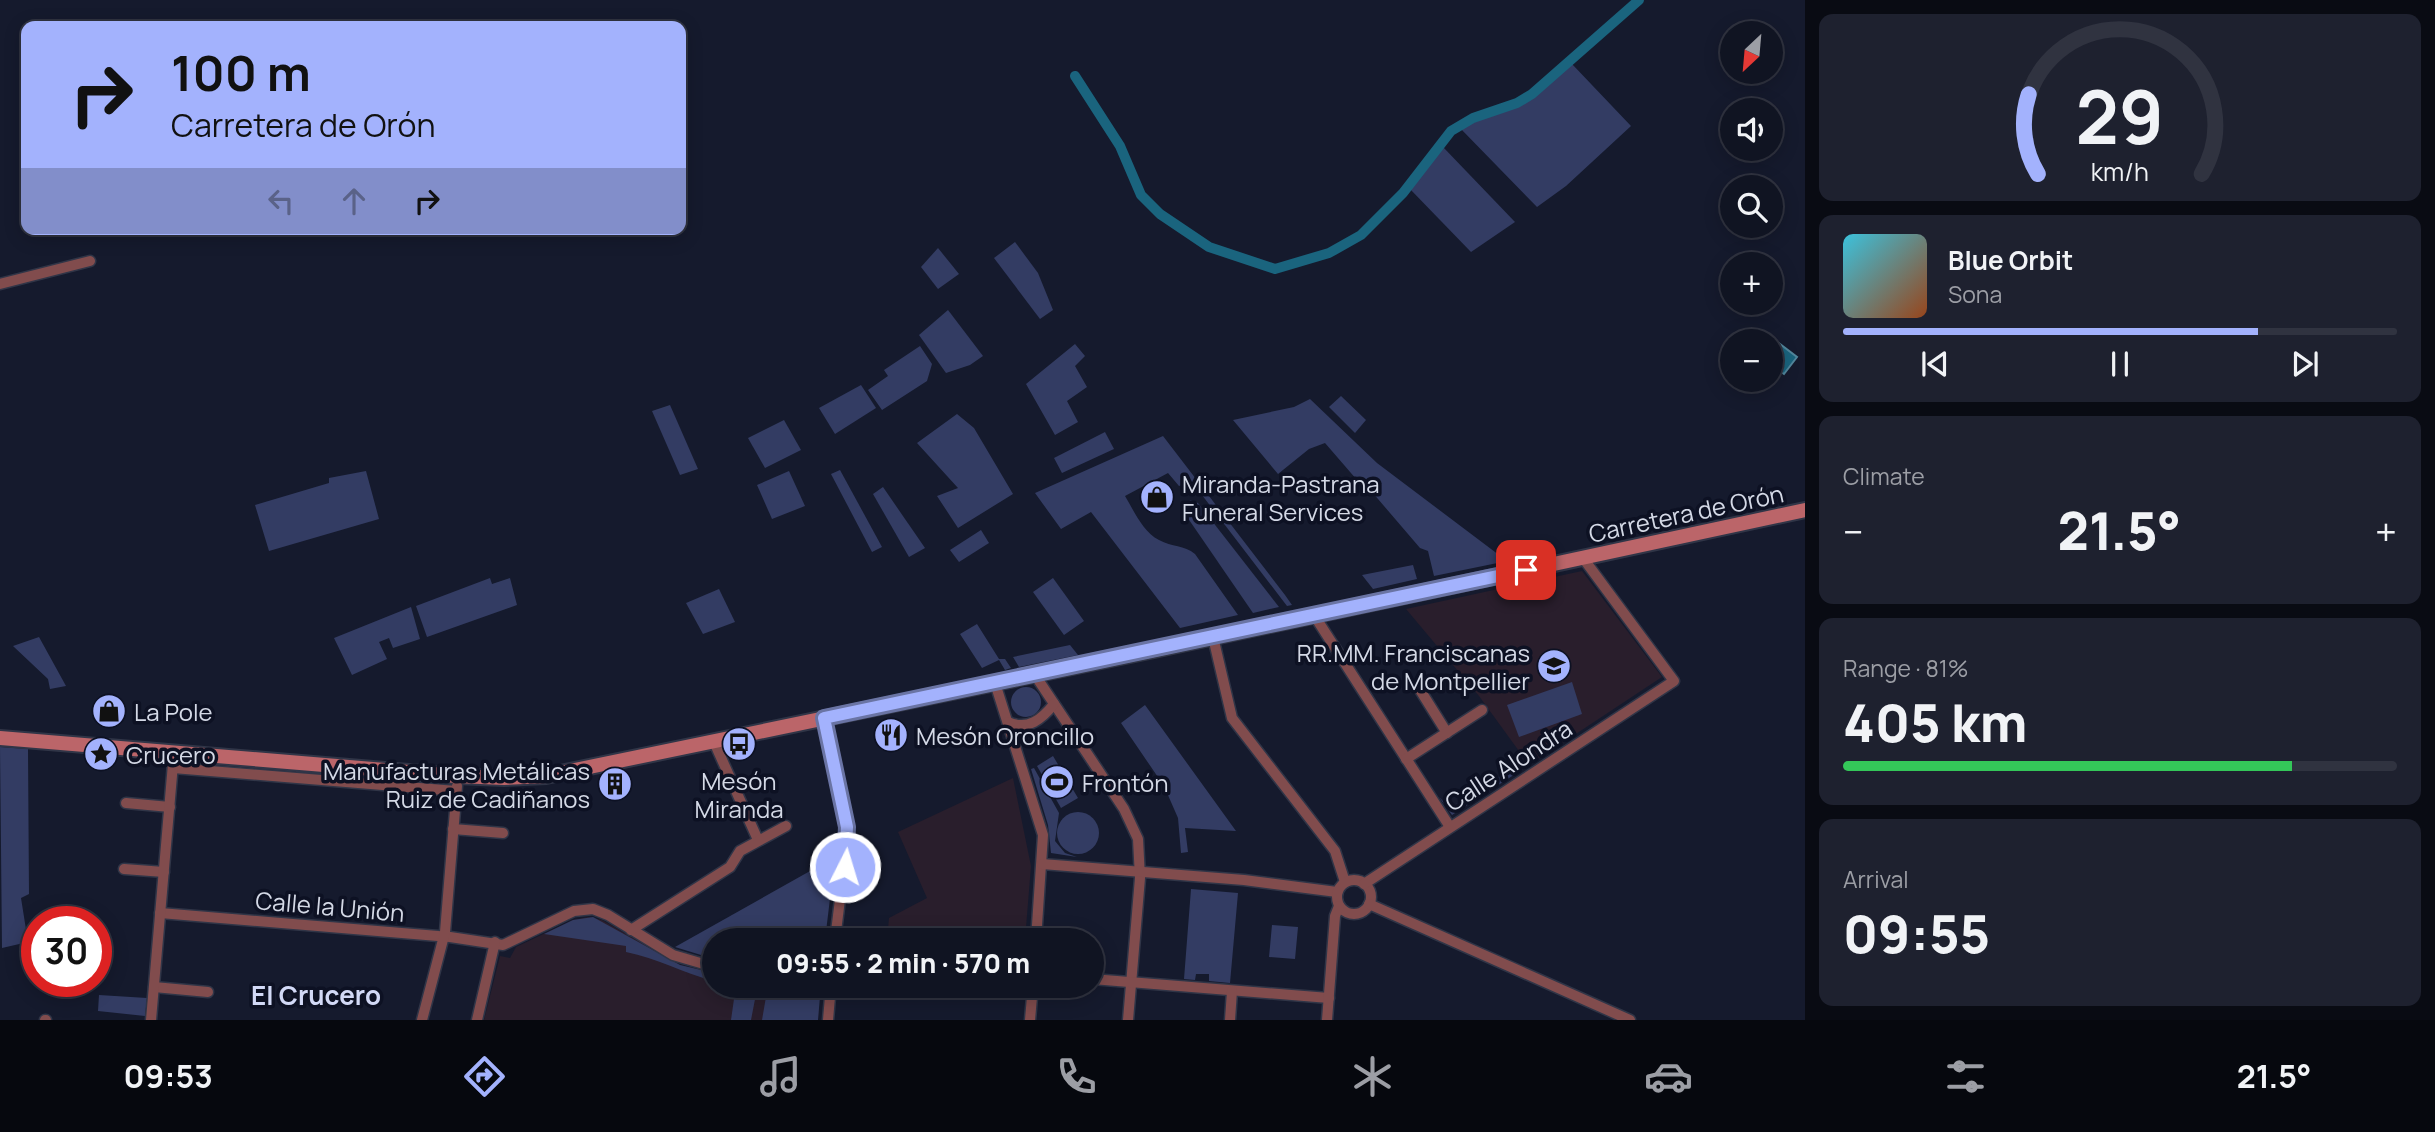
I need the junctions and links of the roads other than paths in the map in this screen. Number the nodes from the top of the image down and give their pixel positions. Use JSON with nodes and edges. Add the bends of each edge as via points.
{"nodes":[{"id":1,"x":89,"y":261,"type":"dead end"},
{"id":2,"x":0,"y":284,"type":"edge"},
{"id":3,"x":1805,"y":510,"type":"edge"},
{"id":4,"x":1583,"y":558,"type":"junction"},
{"id":5,"x":1314,"y":615,"type":"junction"},
{"id":6,"x":1213,"y":637,"type":"junction"},
{"id":7,"x":1035,"y":675,"type":"junction"},
{"id":8,"x":995,"y":683,"type":"junction"},
{"id":9,"x":1417,"y":685,"type":"dead end"},
{"id":10,"x":1054,"y":704,"type":"junction"},
{"id":11,"x":1482,"y":710,"type":"dead end"},
{"id":12,"x":824,"y":718,"type":"junction"},
{"id":13,"x":1008,"y":722,"type":"junction"},
{"id":14,"x":1447,"y":733,"type":"junction"},
{"id":15,"x":0,"y":738,"type":"edge"},
{"id":16,"x":714,"y":742,"type":"junction"},
{"id":17,"x":1411,"y":756,"type":"junction"},
{"id":18,"x":173,"y":760,"type":"junction"},
{"id":19,"x":457,"y":776,"type":"junction"},
{"id":20,"x":456,"y":791,"type":"junction"},
{"id":21,"x":126,"y":803,"type":"dead end"},
{"id":22,"x":170,"y":807,"type":"junction"},
{"id":23,"x":786,"y":826,"type":"dead end"},
{"id":24,"x":1450,"y":827,"type":"junction"},
{"id":25,"x":453,"y":829,"type":"junction"},
{"id":26,"x":503,"y":833,"type":"dead end"},
{"id":27,"x":758,"y":840,"type":"junction"},
{"id":28,"x":1042,"y":864,"type":"junction"},
{"id":29,"x":124,"y":869,"type":"dead end"},
{"id":30,"x":164,"y":872,"type":"junction"},
{"id":31,"x":1140,"y":872,"type":"junction"},
{"id":32,"x":1345,"y":882,"type":"junction"},
{"id":33,"x":1364,"y":884,"type":"junction"},
{"id":34,"x":1337,"y":892,"type":"junction"},
{"id":35,"x":1369,"y":904,"type":"junction"},
{"id":36,"x":1337,"y":911,"type":"junction"},
{"id":37,"x":160,"y":914,"type":"junction"},
{"id":38,"x":836,"y":928,"type":"edge"},
{"id":39,"x":1037,"y":928,"type":"edge"},
{"id":40,"x":631,"y":930,"type":"junction"},
{"id":41,"x":444,"y":936,"type":"junction"},
{"id":42,"x":495,"y":942,"type":"junction"},
{"id":43,"x":702,"y":963,"type":"edge"},
{"id":44,"x":1104,"y":980,"type":"edge"},
{"id":45,"x":1131,"y":982,"type":"junction"},
{"id":46,"x":154,"y":987,"type":"junction"},
{"id":47,"x":1232,"y":991,"type":"junction"},
{"id":48,"x":208,"y":992,"type":"dead end"},
{"id":49,"x":830,"y":998,"type":"edge"},
{"id":50,"x":1032,"y":998,"type":"edge"},
{"id":51,"x":1328,"y":998,"type":"junction"},
{"id":52,"x":151,"y":1020,"type":"edge"},
{"id":53,"x":422,"y":1020,"type":"edge"},
{"id":54,"x":477,"y":1020,"type":"edge"},
{"id":55,"x":828,"y":1020,"type":"edge"},
{"id":56,"x":1030,"y":1020,"type":"edge"},
{"id":57,"x":1128,"y":1020,"type":"edge"},
{"id":58,"x":1230,"y":1020,"type":"edge"},
{"id":59,"x":1326,"y":1020,"type":"edge"},
{"id":60,"x":1630,"y":1020,"type":"edge"}],
"edges":[{"from":1,"to":2,"type":"street"},
{"from":3,"to":4,"type":"street","name":"Carretera de Orón"},
{"from":4,"to":5,"type":"street","name":"Carretera de Orón"},
{"from":4,"to":24,"type":"street","name":"Calle Alondra","via":[[1674,681]]},
{"from":5,"to":6,"type":"street","name":"Carretera de Orón"},
{"from":5,"to":17,"type":"street"},
{"from":6,"to":7,"type":"street","name":"Carretera de Orón"},
{"from":6,"to":32,"type":"street","via":[[1232,718],[1335,851]]},
{"from":7,"to":8,"type":"street","name":"Carretera de Orón"},
{"from":7,"to":10,"type":"street"},
{"from":8,"to":12,"type":"street","name":"Carretera de Orón"},
{"from":8,"to":13,"type":"street"},
{"from":9,"to":14,"type":"street"},
{"from":10,"to":13,"type":"street","via":[[1036,722]]},
{"from":10,"to":31,"type":"street","via":[[1133,825]]},
{"from":11,"to":14,"type":"street"},
{"from":12,"to":16,"type":"street","name":"Carretera de Orón"},
{"from":12,"to":38,"type":"street","via":[[848,834]]},
{"from":13,"to":28,"type":"street","via":[[1042,828]]},
{"from":14,"to":17,"type":"street"},
{"from":15,"to":18,"type":"street","name":"Carretera de Orón"},
{"from":16,"to":19,"type":"street","name":"Carretera de Orón","via":[[545,776]]},
{"from":16,"to":27,"type":"street"},
{"from":17,"to":24,"type":"street"},
{"from":18,"to":19,"type":"street","name":"Carretera de Orón"},
{"from":18,"to":20,"type":"street"},
{"from":18,"to":22,"type":"street"},
{"from":19,"to":20,"type":"street"},
{"from":20,"to":25,"type":"street"},
{"from":21,"to":22,"type":"street"},
{"from":22,"to":30,"type":"street"},
{"from":23,"to":27,"type":"street"},
{"from":24,"to":33,"type":"street","name":"Calle Alondra"},
{"from":25,"to":26,"type":"street"},
{"from":25,"to":41,"type":"street"},
{"from":27,"to":40,"type":"street","via":[[740,852],[730,867]]},
{"from":28,"to":31,"type":"street"},
{"from":28,"to":39,"type":"street"},
{"from":29,"to":30,"type":"street"},
{"from":30,"to":37,"type":"street"},
{"from":31,"to":34,"type":"street"},
{"from":31,"to":45,"type":"street"},
{"from":32,"to":33,"type":"street"},
{"from":32,"to":34,"type":"street"},
{"from":33,"to":35,"type":"street","via":[[1371,895]]},
{"from":34,"to":36,"type":"street"},
{"from":35,"to":36,"type":"street","via":[[1362,912]]},
{"from":35,"to":60,"type":"street"},
{"from":36,"to":51,"type":"street"},
{"from":37,"to":41,"type":"street","name":"Calle la Unión"},
{"from":37,"to":46,"type":"street"},
{"from":40,"to":42,"type":"street","via":[[603,912],[585,909],[510,943]]},
{"from":40,"to":43,"type":"street","via":[[673,955]]},
{"from":41,"to":42,"type":"street","name":"Calle la Unión"},
{"from":41,"to":53,"type":"street"},
{"from":42,"to":54,"type":"street"},
{"from":44,"to":45,"type":"street"},
{"from":45,"to":47,"type":"street"},
{"from":45,"to":57,"type":"street"},
{"from":46,"to":48,"type":"street"},
{"from":46,"to":52,"type":"street"},
{"from":47,"to":51,"type":"street"},
{"from":47,"to":58,"type":"street"},
{"from":49,"to":55,"type":"street"},
{"from":50,"to":56,"type":"street"},
{"from":51,"to":59,"type":"street"}]}
